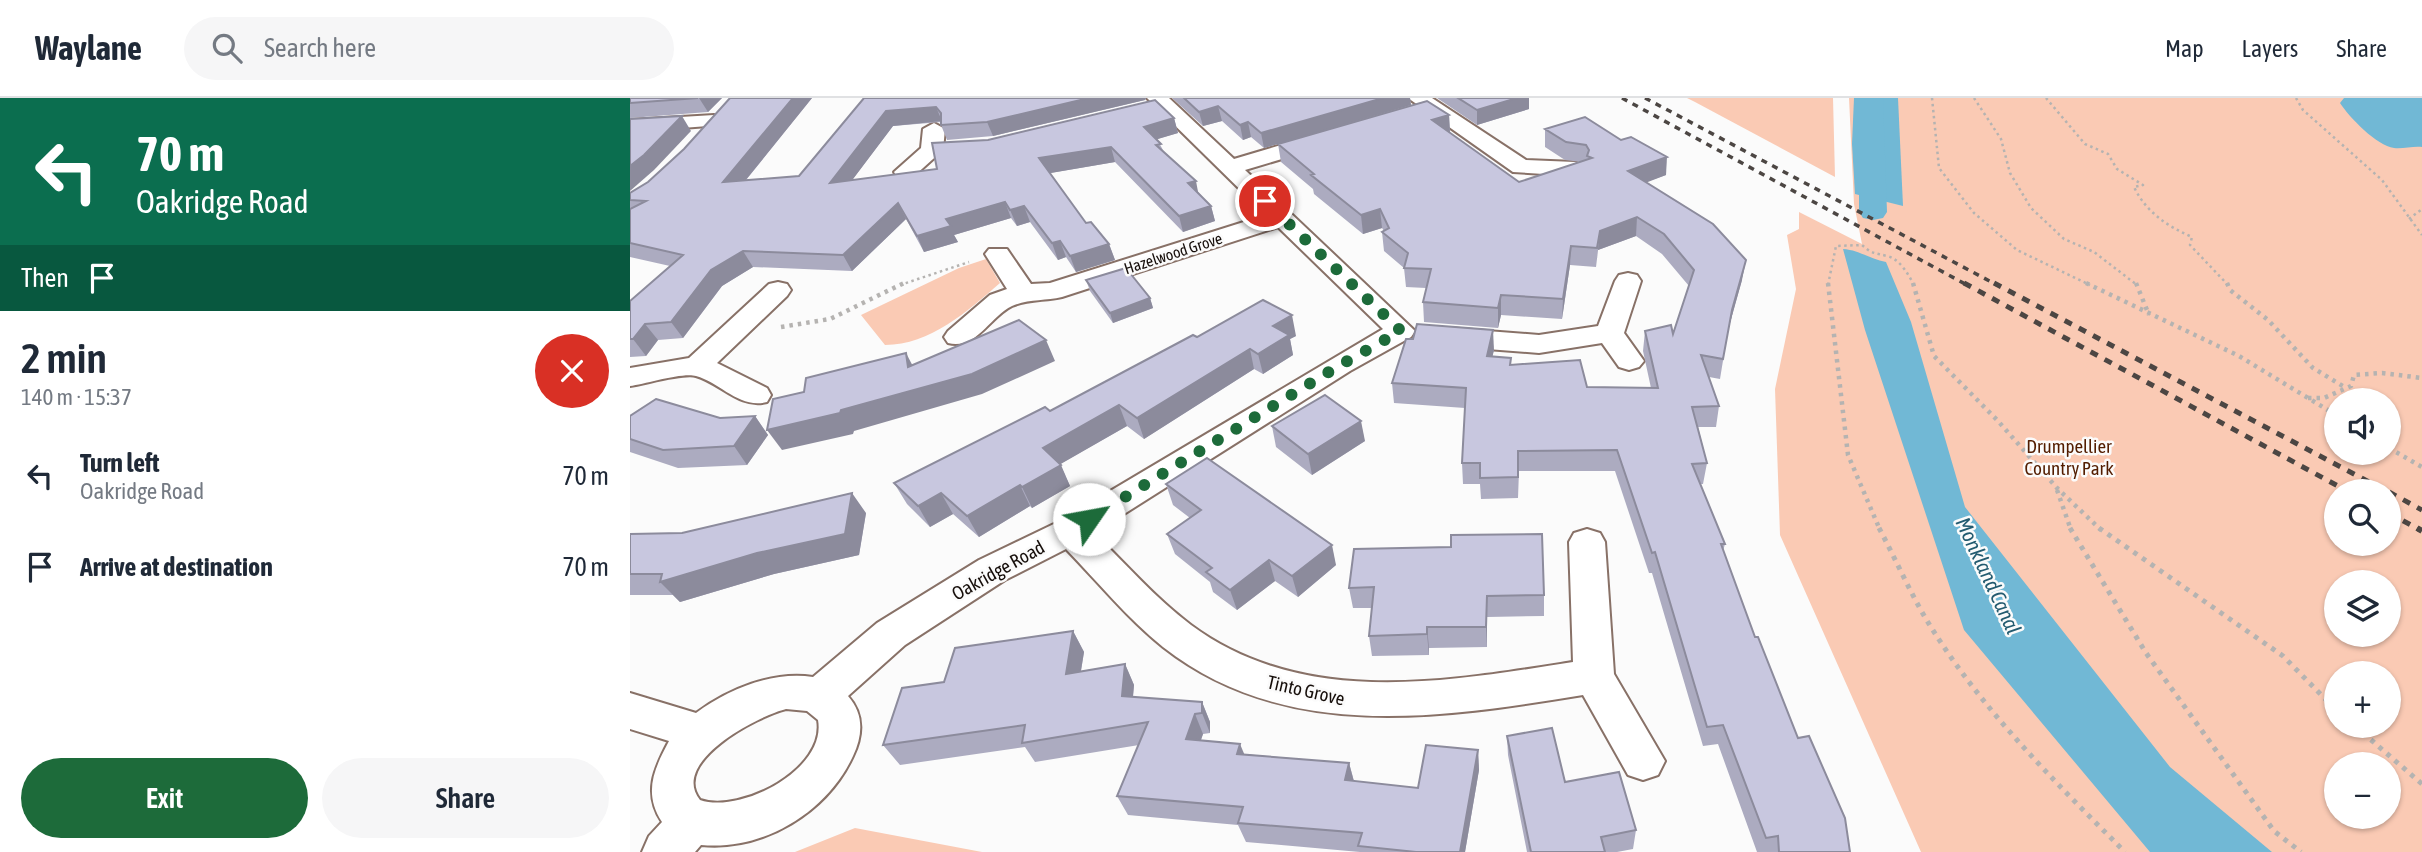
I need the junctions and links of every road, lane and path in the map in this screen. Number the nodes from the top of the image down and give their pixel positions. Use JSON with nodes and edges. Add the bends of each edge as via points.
{"nodes":[{"id":1,"x":1932,"y":98,"type":"edge"},
{"id":2,"x":1974,"y":98,"type":"edge"},
{"id":3,"x":2046,"y":98,"type":"edge"},
{"id":4,"x":2296,"y":98,"type":"edge"},
{"id":5,"x":1154,"y":105,"type":"edge"},
{"id":6,"x":1419,"y":107,"type":"edge"},
{"id":7,"x":630,"y":126,"type":"edge"},
{"id":8,"x":1343,"y":134,"type":"edge"},
{"id":9,"x":689,"y":149,"type":"edge"},
{"id":10,"x":956,"y":149,"type":"edge"},
{"id":11,"x":1230,"y":167,"type":"junction"},
{"id":12,"x":1575,"y":169,"type":"edge"},
{"id":13,"x":905,"y":172,"type":"edge"},
{"id":14,"x":2422,"y":209,"type":"edge"},
{"id":15,"x":1283,"y":218,"type":"junction"},
{"id":16,"x":2409,"y":219,"type":"junction"},
{"id":17,"x":2422,"y":235,"type":"edge"},
{"id":18,"x":998,"y":254,"type":"joint"},
{"id":19,"x":1628,"y":281,"type":"dead end"},
{"id":20,"x":778,"y":290,"type":"dead end"},
{"id":21,"x":1023,"y":293,"type":"junction"},
{"id":22,"x":2149,"y":315,"type":"junction"},
{"id":23,"x":738,"y":327,"type":"junction"},
{"id":24,"x":1401,"y":331,"type":"junction"},
{"id":25,"x":1610,"y":332,"type":"junction"},
{"id":26,"x":958,"y":337,"type":"dead end"},
{"id":27,"x":1629,"y":361,"type":"dead end"},
{"id":28,"x":698,"y":365,"type":"junction"},
{"id":29,"x":630,"y":377,"type":"edge"},
{"id":30,"x":2422,"y":377,"type":"edge"},
{"id":31,"x":2346,"y":388,"type":"joint"},
{"id":32,"x":756,"y":395,"type":"dead end"},
{"id":33,"x":2308,"y":398,"type":"junction"},
{"id":34,"x":2324,"y":398,"type":"edge"},
{"id":35,"x":2324,"y":408,"type":"edge"},
{"id":36,"x":2401,"y":454,"type":"edge"},
{"id":37,"x":2422,"y":467,"type":"edge"},
{"id":38,"x":2057,"y":488,"type":"junction"},
{"id":39,"x":1070,"y":531,"type":"junction"},
{"id":40,"x":1587,"y":541,"type":"dead end"},
{"id":41,"x":1594,"y":676,"type":"junction"},
{"id":42,"x":821,"y":695,"type":"junction"},
{"id":43,"x":2324,"y":698,"type":"edge"},
{"id":44,"x":630,"y":711,"type":"edge"},
{"id":45,"x":702,"y":733,"type":"junction"},
{"id":46,"x":2369,"y":738,"type":"edge"},
{"id":47,"x":1643,"y":761,"type":"dead end"},
{"id":48,"x":2422,"y":784,"type":"edge"},
{"id":49,"x":678,"y":837,"type":"edge"},
{"id":50,"x":2125,"y":852,"type":"edge"},
{"id":51,"x":2301,"y":852,"type":"edge"}],
"edges":[{"from":1,"to":22,"type":"path","via":[[1939,168],[1974,213],[2017,250]]},
{"from":2,"to":22,"type":"path","via":[[2001,139],[2010,173],[2031,208],[2064,239],[2094,252],[2137,284]]},
{"from":3,"to":31,"type":"path","via":[[2085,144],[2108,154],[2122,176],[2143,185],[2134,187],[2141,201],[2169,227],[2192,237],[2190,244],[2230,290],[2268,320],[2313,368]]},
{"from":4,"to":16,"type":"path","via":[[2302,110],[2382,180]]},
{"from":5,"to":11,"type":"street"},
{"from":6,"to":12,"type":"street","via":[[1521,167]]},
{"from":7,"to":9,"type":"street","via":[[722,113]]},
{"from":8,"to":11,"type":"street"},
{"from":10,"to":13,"type":"street","via":[[933,140]]},
{"from":11,"to":15,"type":"street"},
{"from":14,"to":16,"type":"path"},
{"from":15,"to":21,"type":"street","name":"Hazelwood Grove","via":[[1052,291]]},
{"from":15,"to":24,"type":"street"},
{"from":16,"to":17,"type":"path"},
{"from":18,"to":21,"type":"street"},
{"from":18,"to":23,"type":"path","via":[[917,278],[819,324]]},
{"from":19,"to":25,"type":"street"},
{"from":20,"to":23,"type":"street"},
{"from":21,"to":26,"type":"street","name":"Hazelwood Grove","via":[[1000,301]]},
{"from":22,"to":33,"type":"path","via":[[2239,356]]},
{"from":23,"to":28,"type":"street"},
{"from":24,"to":25,"type":"street","via":[[1539,344]]},
{"from":24,"to":39,"type":"street","name":"Oakridge Road"},
{"from":25,"to":27,"type":"street"},
{"from":28,"to":29,"type":"street"},
{"from":28,"to":32,"type":"street"},
{"from":30,"to":31,"type":"path","via":[[2354,375]]},
{"from":33,"to":34,"type":"path"},
{"from":33,"to":35,"type":"path"},
{"from":36,"to":37,"type":"path"},
{"from":38,"to":43,"type":"path","via":[[2094,524],[2283,656]]},
{"from":38,"to":50,"type":"path","via":[[1934,356],[1916,288],[1904,268],[1862,245],[1836,246],[1828,280],[1829,306],[1848,454],[1867,504],[1926,620],[1962,671],[2030,757]]},
{"from":38,"to":51,"type":"path","via":[[2066,520],[2146,653],[2274,831]]},
{"from":39,"to":41,"type":"street","name":"Tinto Grove","via":[[1178,637],[1240,673],[1277,686],[1342,700],[1398,703]]},
{"from":39,"to":42,"type":"street","name":"Oakridge Road","via":[[992,570],[891,634]]},
{"from":40,"to":41,"type":"street"},
{"from":41,"to":47,"type":"street"},
{"from":42,"to":45,"type":"street","via":[[786,692],[765,697],[743,705]]},
{"from":42,"to":49,"type":"street","via":[[835,705],[841,735],[833,755],[801,792],[756,818]]},
{"from":44,"to":45,"type":"street"},
{"from":45,"to":49,"type":"street","via":[[677,768],[671,785]]},
{"from":46,"to":48,"type":"path"}]}
